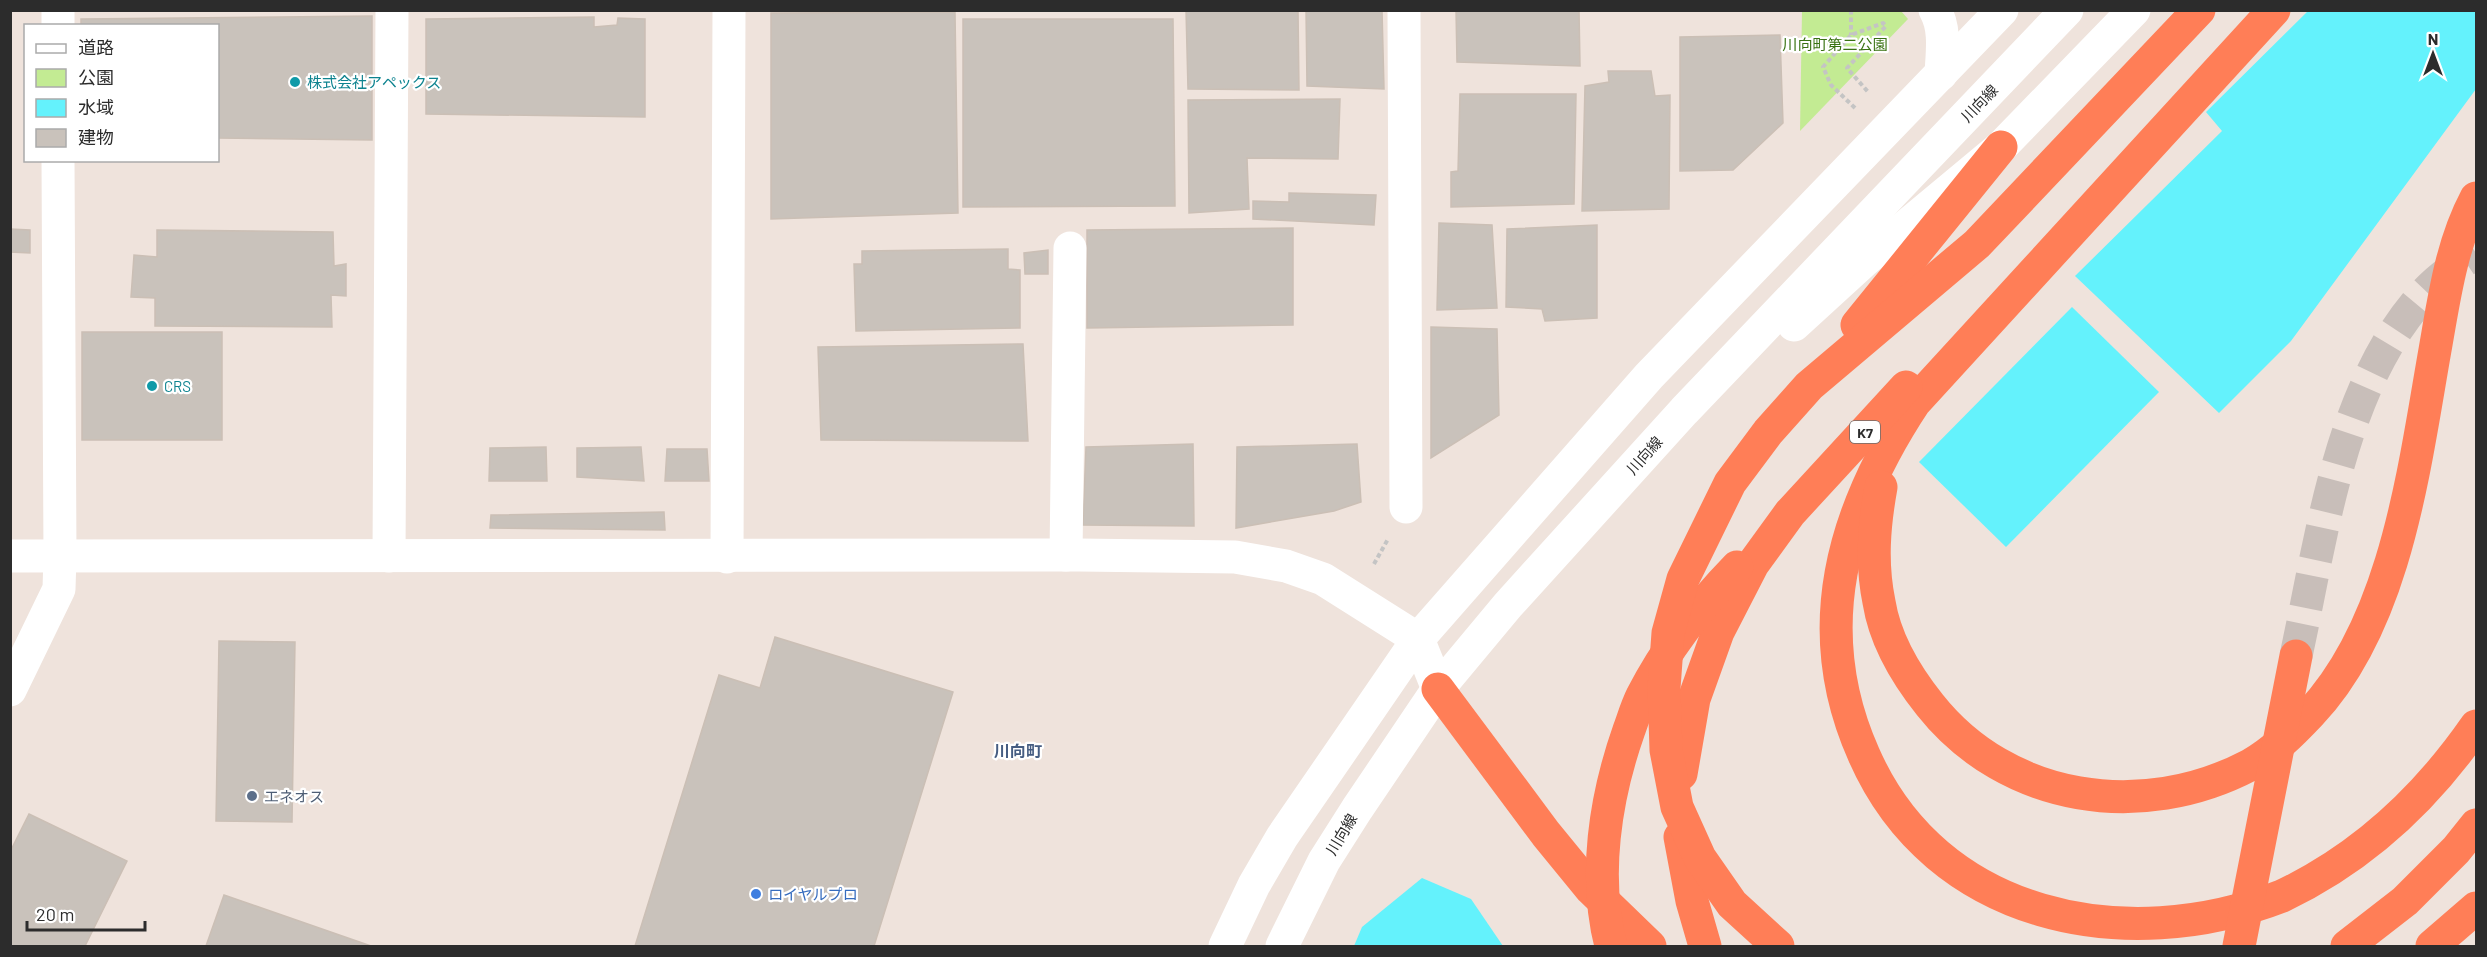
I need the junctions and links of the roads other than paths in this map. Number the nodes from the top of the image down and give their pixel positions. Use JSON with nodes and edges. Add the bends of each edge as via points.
{"nodes":[{"id":1,"x":392,"y":10,"type":"edge"},
{"id":2,"x":729,"y":10,"type":"edge"},
{"id":3,"x":1404,"y":10,"type":"edge"},
{"id":4,"x":1935,"y":10,"type":"edge"},
{"id":5,"x":2002,"y":10,"type":"edge"},
{"id":6,"x":2067,"y":10,"type":"edge"},
{"id":7,"x":2134,"y":10,"type":"edge"},
{"id":8,"x":2199,"y":10,"type":"edge"},
{"id":9,"x":2253,"y":10,"type":"edge"},
{"id":10,"x":2274,"y":10,"type":"edge"},
{"id":11,"x":1941,"y":74,"type":"junction"},
{"id":12,"x":2001,"y":147,"type":"junction"},
{"id":13,"x":58,"y":162,"type":"edge"},
{"id":14,"x":2476,"y":198,"type":"edge"},
{"id":15,"x":1070,"y":248,"type":"dead end"},
{"id":16,"x":1809,"y":386,"type":"junction"},
{"id":17,"x":1915,"y":402,"type":"junction"},
{"id":18,"x":1684,"y":411,"type":"junction"},
{"id":19,"x":1406,"y":507,"type":"dead end"},
{"id":20,"x":1790,"y":513,"type":"junction"},
{"id":21,"x":1066,"y":555,"type":"junction"},
{"id":22,"x":10,"y":556,"type":"edge"},
{"id":23,"x":60,"y":556,"type":"junction"},
{"id":24,"x":389,"y":556,"type":"junction"},
{"id":25,"x":727,"y":557,"type":"junction"},
{"id":26,"x":1418,"y":639,"type":"junction"},
{"id":27,"x":2296,"y":656,"type":"tunnel mouth"},
{"id":28,"x":1438,"y":689,"type":"junction"},
{"id":29,"x":10,"y":690,"type":"edge"},
{"id":30,"x":2476,"y":726,"type":"edge"},
{"id":31,"x":2476,"y":825,"type":"edge"},
{"id":32,"x":2476,"y":906,"type":"edge"},
{"id":33,"x":2436,"y":943,"type":"edge"},
{"id":34,"x":1225,"y":946,"type":"edge"},
{"id":35,"x":1282,"y":946,"type":"edge"},
{"id":36,"x":1611,"y":946,"type":"edge"},
{"id":37,"x":1650,"y":946,"type":"edge"},
{"id":38,"x":1705,"y":946,"type":"edge"},
{"id":39,"x":1778,"y":946,"type":"edge"},
{"id":40,"x":2239,"y":946,"type":"edge"},
{"id":41,"x":2347,"y":946,"type":"edge"}],
"edges":[{"from":1,"to":24,"type":"street"},
{"from":2,"to":25,"type":"street"},
{"from":3,"to":19,"type":"street"},
{"from":4,"to":11,"type":"street","via":[[1940,18]]},
{"from":5,"to":11,"type":"street"},
{"from":6,"to":18,"type":"street","name":"川向線"},
{"from":7,"to":12,"type":"street"},
{"from":8,"to":16,"type":"highway","via":[[1977,244]]},
{"from":9,"to":20,"type":"highway","number":"K7"},
{"from":10,"to":17,"type":"highway","number":"K7"},
{"from":11,"to":26,"type":"street","via":[[1649,376]]},
{"from":12,"to":16,"type":"highway"},
{"from":12,"to":18,"type":"street","via":[[1864,261],[1784,334]]},
{"from":13,"to":23,"type":"street"},
{"from":14,"to":17,"type":"highway","via":[[2457,242],[2414,469],[2368,628],[2339,679],[2285,740],[2252,764],[2214,781],[2172,794],[2130,797],[2087,795],[2046,785],[2006,769],[1970,745],[1940,717],[1912,682],[1892,645],[1879,605],[1874,562],[1875,520],[1883,478]]},
{"from":15,"to":21,"type":"street"},
{"from":16,"to":39,"type":"highway","via":[[1730,483],[1706,529],[1683,579],[1668,633],[1664,688],[1666,750],[1677,807],[1700,858],[1732,904]]},
{"from":17,"to":30,"type":"highway","number":"K7","via":[[1891,438],[1855,515],[1837,595],[1835,638],[1853,732],[1871,773],[1903,822],[1927,849],[1963,879],[2008,903],[2059,921],[2115,929],[2173,927],[2230,916],[2282,896],[2328,871],[2373,839],[2418,800]]},
{"from":18,"to":28,"type":"street","name":"川向線","via":[[1508,605]]},
{"from":20,"to":36,"type":"highway","via":[[1729,575],[1680,633],[1642,696],[1616,767],[1603,840],[1605,922]]},
{"from":20,"to":38,"type":"highway","number":"K7","via":[[1753,564],[1718,632],[1692,711],[1681,768],[1680,838]]},
{"from":21,"to":25,"type":"street"},
{"from":21,"to":26,"type":"street","via":[[1235,557],[1286,566],[1323,579]]},
{"from":22,"to":23,"type":"street"},
{"from":23,"to":24,"type":"street"},
{"from":23,"to":29,"type":"street","via":[[59,589]]},
{"from":24,"to":25,"type":"street"},
{"from":26,"to":28,"type":"street"},
{"from":26,"to":34,"type":"street","via":[[1282,837]]},
{"from":27,"to":40,"type":"highway"},
{"from":28,"to":35,"type":"street","name":"川向線","via":[[1356,809]]},
{"from":28,"to":37,"type":"highway","via":[[1546,834],[1592,889]]},
{"from":31,"to":41,"type":"highway","via":[[2405,901]]},
{"from":32,"to":33,"type":"highway"}]}
